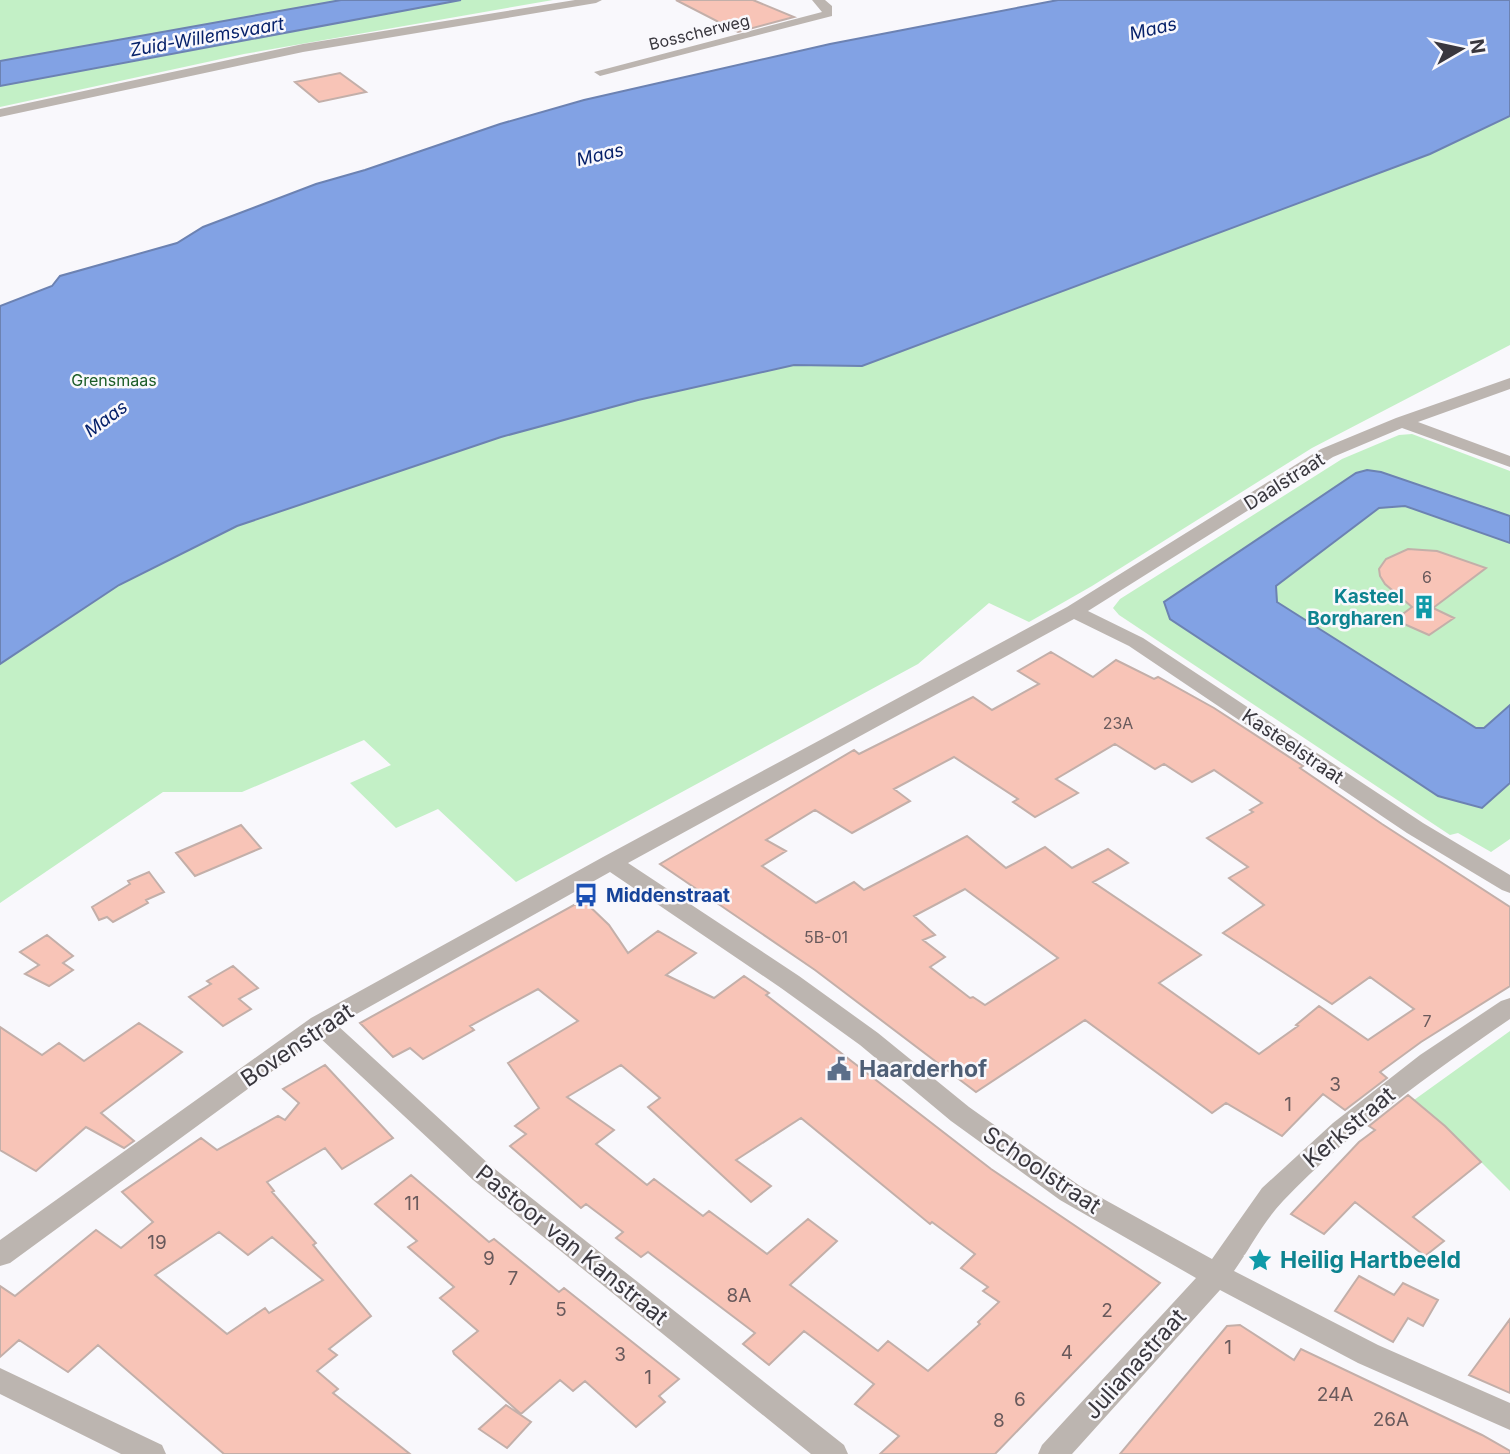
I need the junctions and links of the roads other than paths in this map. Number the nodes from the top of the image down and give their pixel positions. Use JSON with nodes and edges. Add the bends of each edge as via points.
{"nodes":[{"id":1,"x":596,"y":0,"type":"edge"},
{"id":2,"x":818,"y":0,"type":"edge"},
{"id":3,"x":600,"y":72,"type":"dead end"},
{"id":4,"x":0,"y":113,"type":"edge"},
{"id":5,"x":1510,"y":383,"type":"edge"},
{"id":6,"x":1402,"y":422,"type":"junction"},
{"id":7,"x":1510,"y":462,"type":"edge"},
{"id":8,"x":1074,"y":611,"type":"junction"},
{"id":9,"x":611,"y":862,"type":"junction"},
{"id":10,"x":1510,"y":885,"type":"edge"},
{"id":11,"x":1510,"y":1007,"type":"edge"},
{"id":12,"x":320,"y":1024,"type":"junction"},
{"id":13,"x":0,"y":1255,"type":"edge"},
{"id":14,"x":1216,"y":1275,"type":"junction"},
{"id":15,"x":0,"y":1380,"type":"edge"},
{"id":16,"x":1510,"y":1417,"type":"edge"},
{"id":17,"x":151,"y":1454,"type":"edge"},
{"id":18,"x":833,"y":1454,"type":"edge"},
{"id":19,"x":1053,"y":1454,"type":"edge"}],
"edges":[{"from":1,"to":4,"type":"street","via":[[303,48]]},
{"from":2,"to":3,"type":"street","name":"Bosscherweg","via":[[828,14]]},
{"from":5,"to":6,"type":"street","name":"Daalstraat"},
{"from":6,"to":7,"type":"street"},
{"from":6,"to":8,"type":"street","name":"Daalstraat","via":[[1327,453]]},
{"from":8,"to":9,"type":"street"},
{"from":8,"to":10,"type":"street","name":"Kasteelstraat","via":[[1136,642],[1415,828]]},
{"from":9,"to":12,"type":"street","name":"Bovenstraat"},
{"from":9,"to":14,"type":"street","name":"Schoolstraat","via":[[790,982],[1070,1193]]},
{"from":11,"to":14,"type":"street","name":"Kerkstraat","via":[[1342,1129],[1272,1195]]},
{"from":12,"to":13,"type":"street","name":"Bovenstraat"},
{"from":12,"to":18,"type":"street","name":"Pastoor van Kanstraat","via":[[482,1173]]},
{"from":14,"to":16,"type":"street","name":"Schoolstraat","via":[[1368,1354]]},
{"from":14,"to":19,"type":"street","name":"Julianastraat"},
{"from":15,"to":17,"type":"street"}]}
